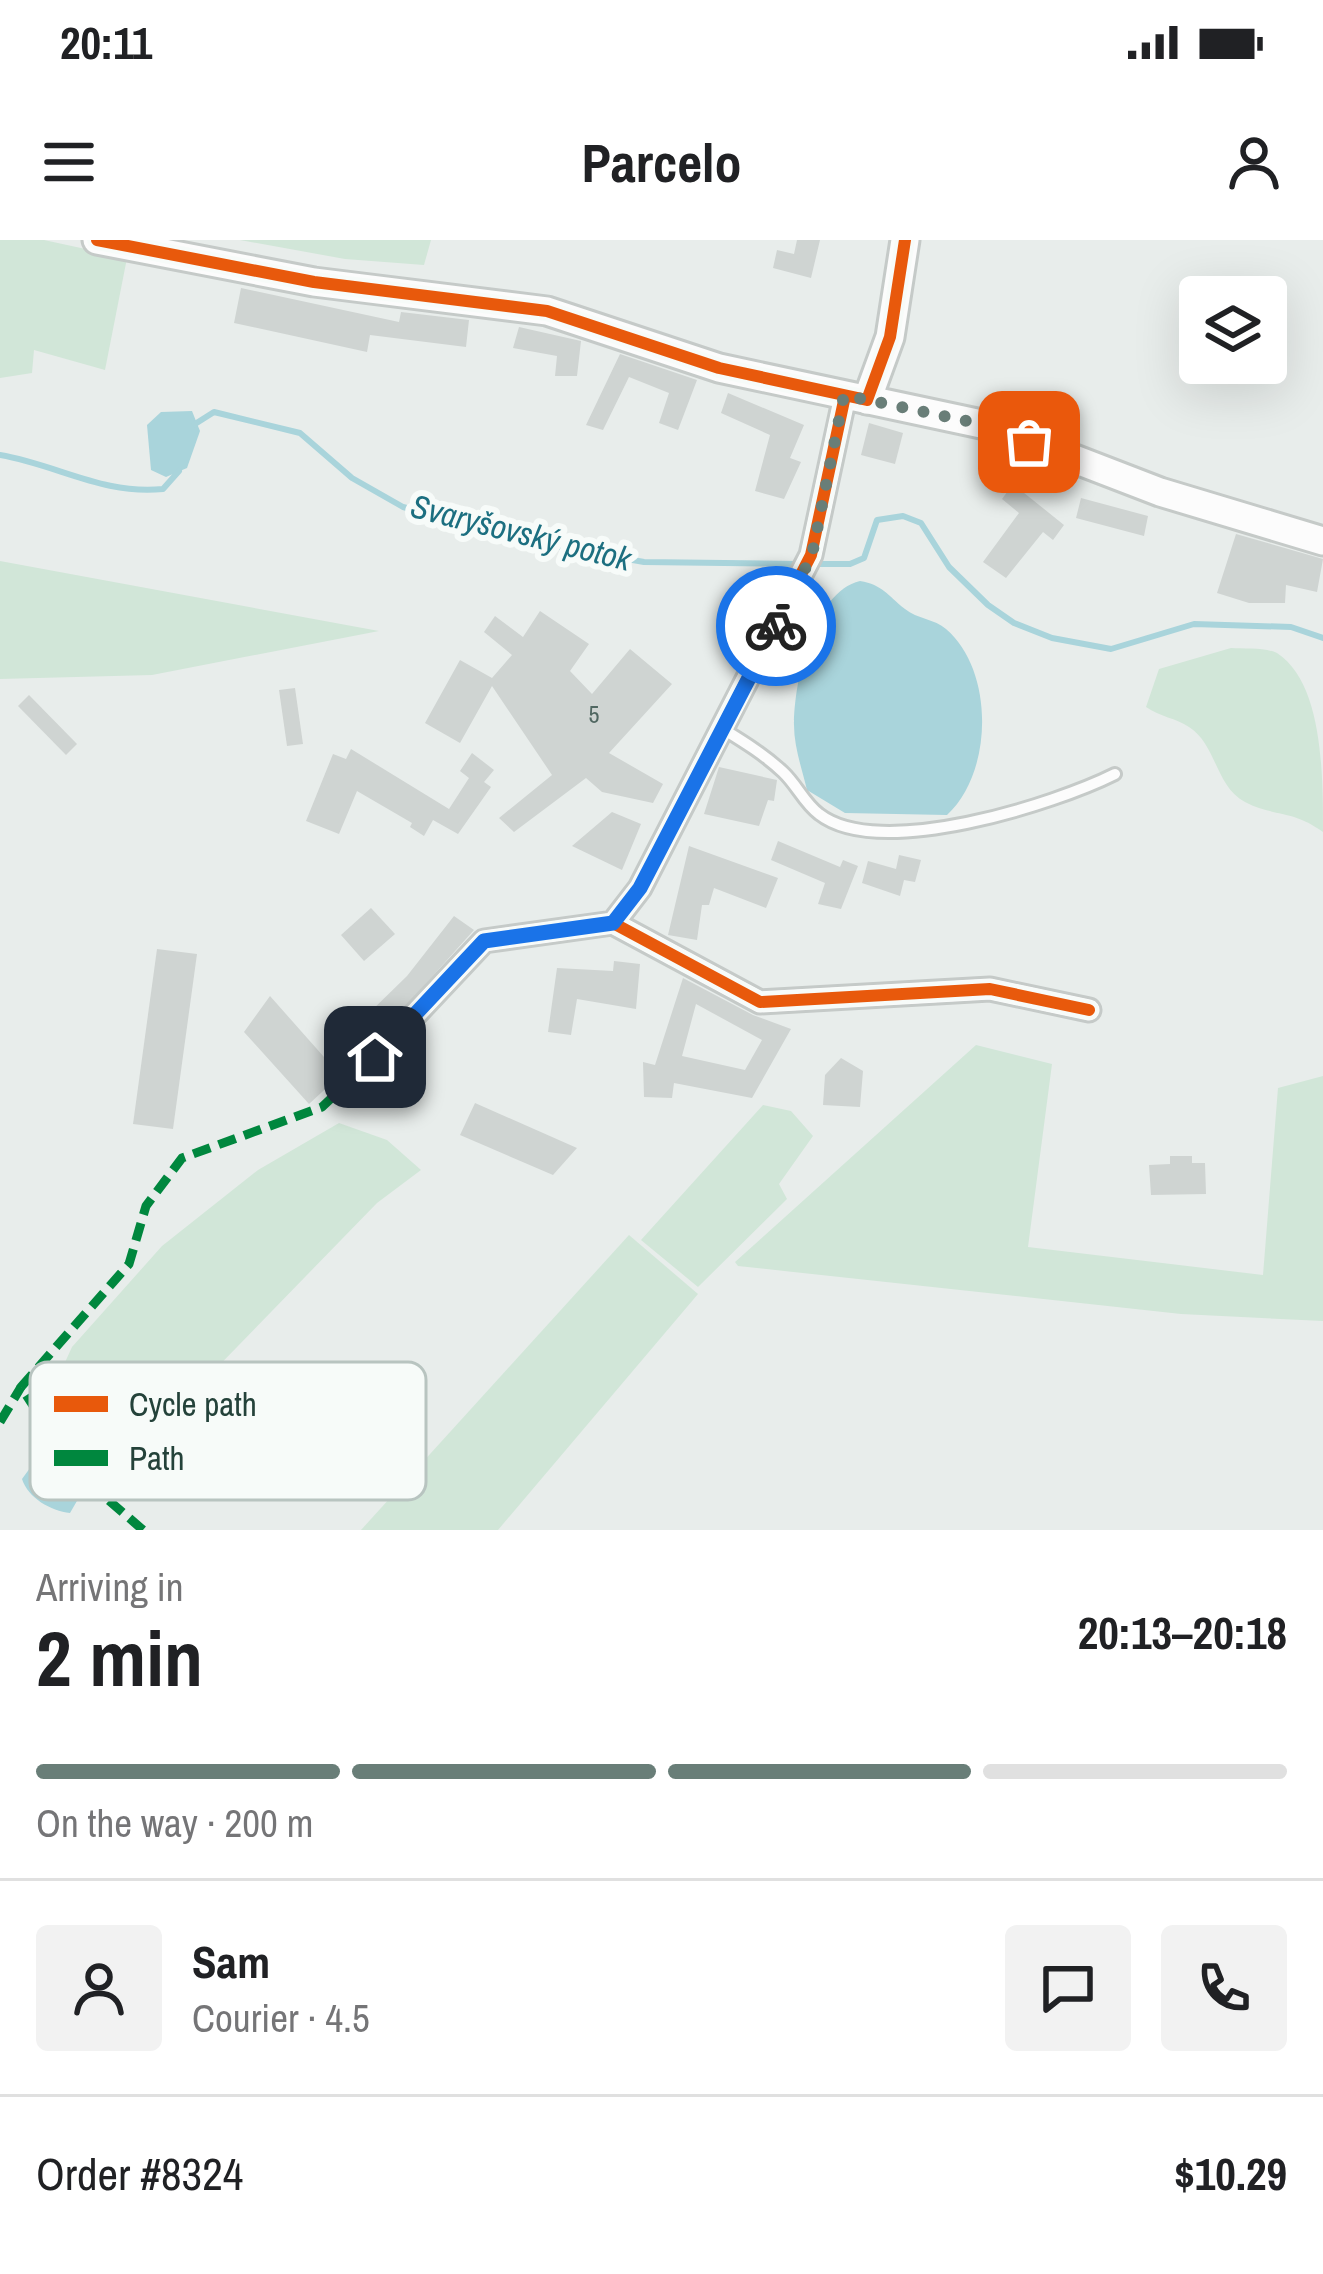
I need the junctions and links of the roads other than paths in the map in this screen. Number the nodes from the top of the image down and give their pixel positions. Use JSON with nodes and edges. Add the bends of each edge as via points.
{"nodes":[{"id":1,"x":97,"y":240,"type":"edge"},
{"id":2,"x":904,"y":240,"type":"edge"},
{"id":3,"x":856,"y":398,"type":"junction"},
{"id":4,"x":1323,"y":542,"type":"edge"},
{"id":5,"x":722,"y":729,"type":"junction"},
{"id":6,"x":1115,"y":774,"type":"dead end"},
{"id":7,"x":613,"y":923,"type":"junction"},
{"id":8,"x":1089,"y":1010,"type":"dead end"},
{"id":9,"x":375,"y":1057,"type":"dead end"}],
"edges":[{"from":1,"to":3,"type":"street","via":[[314,282],[547,311],[719,368]]},
{"from":2,"to":3,"type":"street","via":[[890,337]]},
{"from":3,"to":4,"type":"street","via":[[986,425],[1160,492]]},
{"from":3,"to":5,"type":"street","via":[[807,565]]},
{"from":5,"to":6,"type":"lane","via":[[787,775],[821,817],[861,828],[1021,813]]},
{"from":5,"to":7,"type":"street","via":[[640,888]]},
{"from":7,"to":8,"type":"street","via":[[760,1002],[990,989]]},
{"from":7,"to":9,"type":"street","via":[[484,941]]}]}
